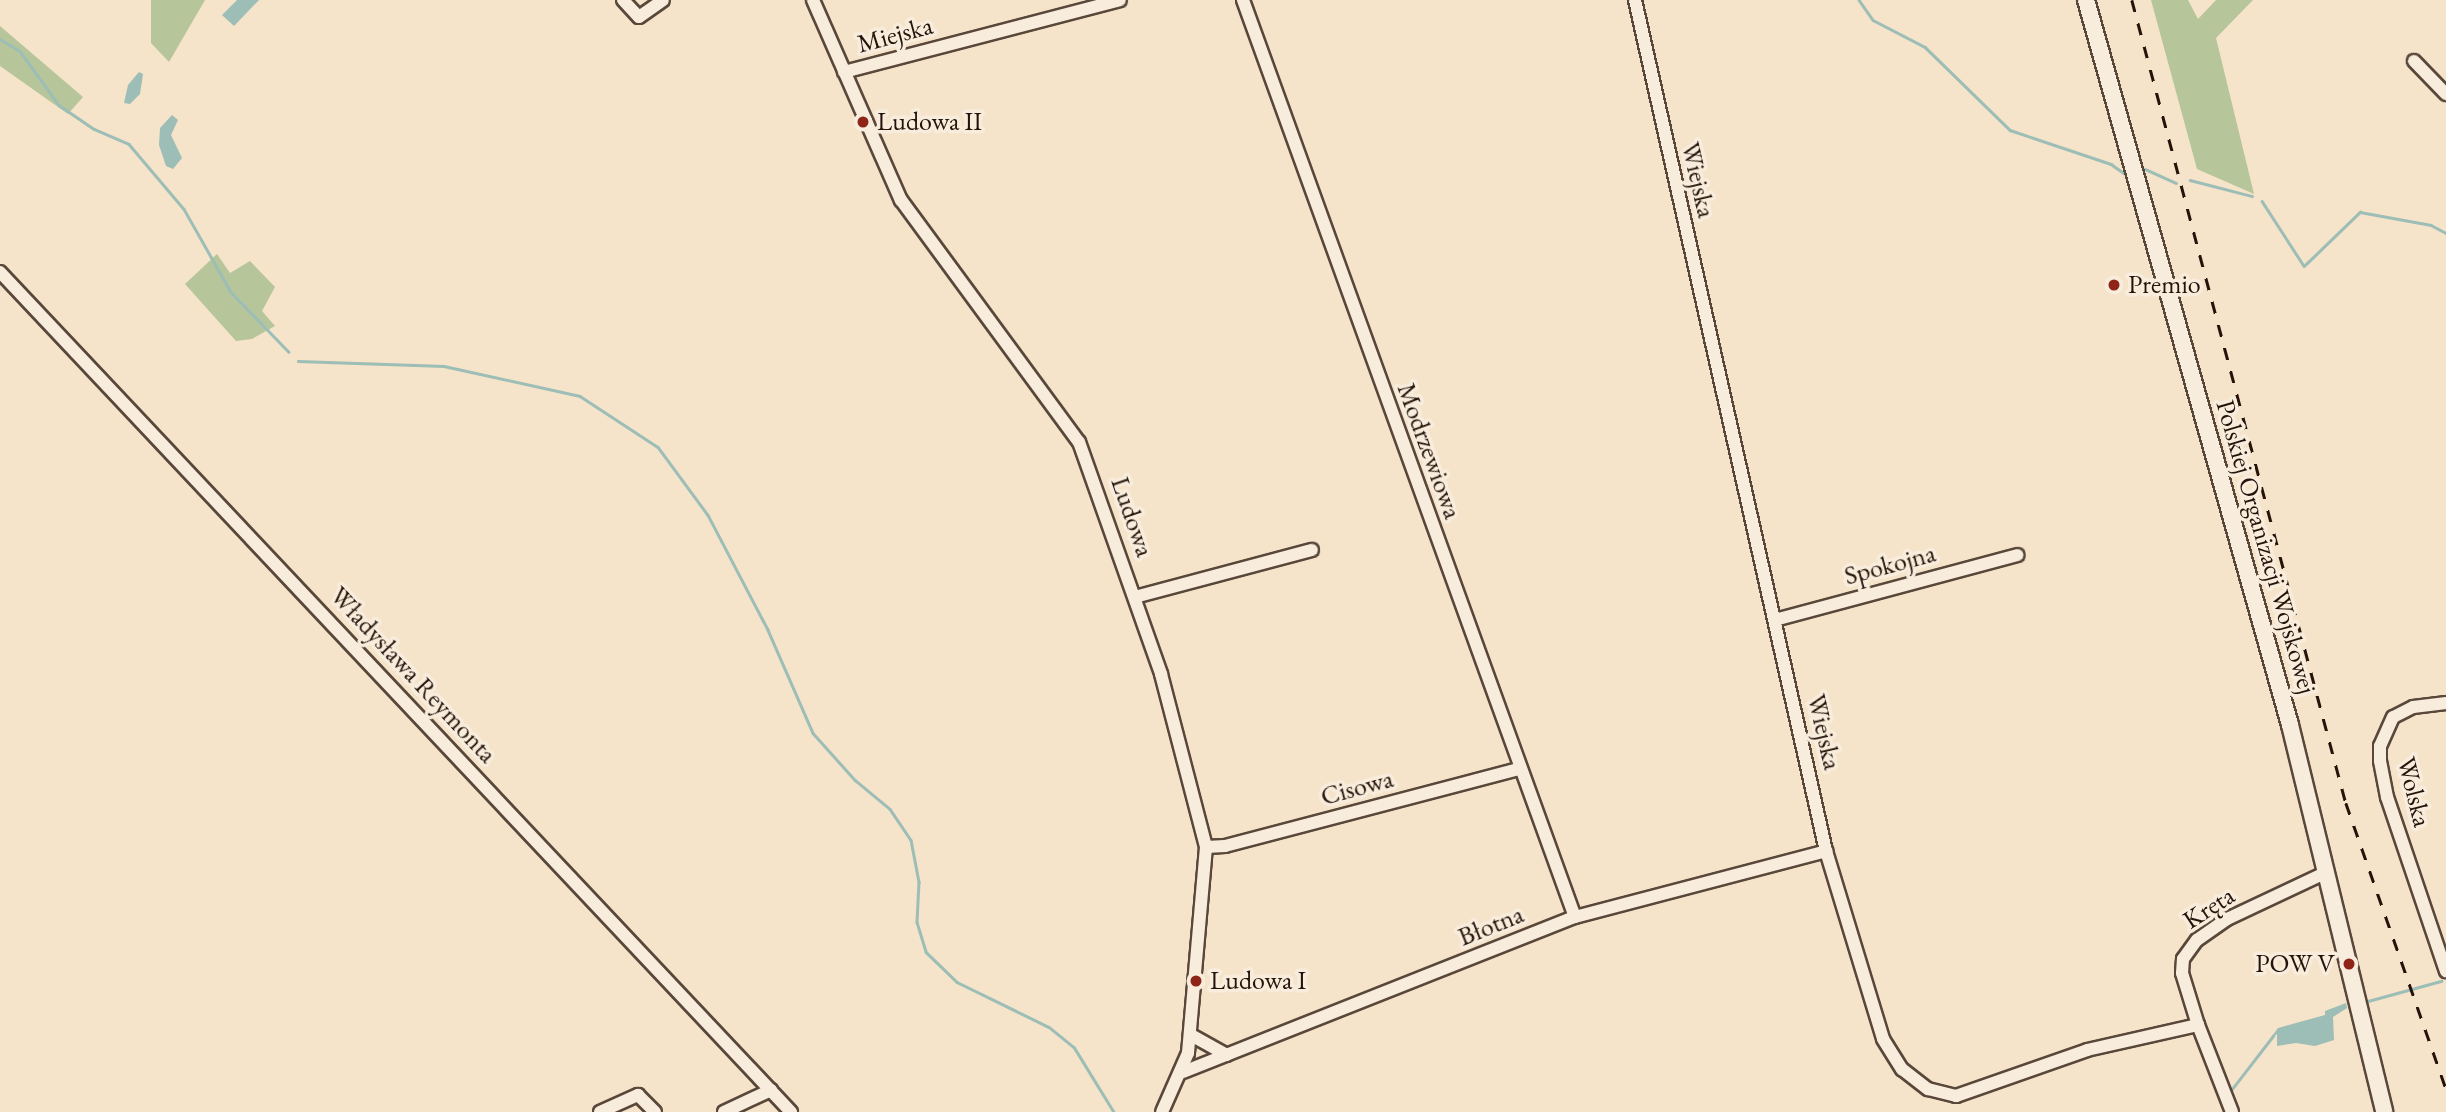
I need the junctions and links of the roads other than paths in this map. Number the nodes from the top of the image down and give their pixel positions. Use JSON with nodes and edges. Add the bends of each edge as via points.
{"nodes":[{"id":1,"x":623,"y":0,"type":"edge"},
{"id":2,"x":663,"y":0,"type":"edge"},
{"id":3,"x":813,"y":0,"type":"edge"},
{"id":4,"x":1120,"y":0,"type":"edge"},
{"id":5,"x":1243,"y":0,"type":"edge"},
{"id":6,"x":1635,"y":0,"type":"edge"},
{"id":7,"x":2086,"y":0,"type":"edge"},
{"id":8,"x":2414,"y":61,"type":"dead end"},
{"id":9,"x":844,"y":72,"type":"junction"},
{"id":10,"x":2446,"y":94,"type":"edge"},
{"id":11,"x":0,"y":272,"type":"edge"},
{"id":12,"x":1312,"y":550,"type":"dead end"},
{"id":13,"x":2017,"y":555,"type":"dead end"},
{"id":14,"x":1135,"y":597,"type":"junction"},
{"id":15,"x":1775,"y":620,"type":"junction"},
{"id":16,"x":2446,"y":703,"type":"edge"},
{"id":17,"x":1519,"y":769,"type":"junction"},
{"id":18,"x":1206,"y":847,"type":"junction"},
{"id":19,"x":1826,"y":851,"type":"junction"},
{"id":20,"x":2327,"y":872,"type":"junction"},
{"id":21,"x":1575,"y":916,"type":"junction"},
{"id":22,"x":2446,"y":971,"type":"edge"},
{"id":23,"x":2198,"y":1025,"type":"junction"},
{"id":24,"x":1191,"y":1035,"type":"junction"},
{"id":25,"x":1227,"y":1055,"type":"junction"},
{"id":26,"x":1183,"y":1072,"type":"junction"},
{"id":27,"x":771,"y":1090,"type":"junction"},
{"id":28,"x":600,"y":1112,"type":"edge"},
{"id":29,"x":655,"y":1112,"type":"edge"},
{"id":30,"x":724,"y":1112,"type":"edge"},
{"id":31,"x":791,"y":1112,"type":"edge"},
{"id":32,"x":1162,"y":1112,"type":"edge"},
{"id":33,"x":2232,"y":1112,"type":"edge"},
{"id":34,"x":2384,"y":1112,"type":"edge"}],
"edges":[{"from":1,"to":2,"type":"street","via":[[639,17]]},
{"from":3,"to":9,"type":"street","name":"Ludowa"},
{"from":4,"to":9,"type":"street","name":"Miejska"},
{"from":5,"to":17,"type":"street","name":"Modrzewiowa"},
{"from":6,"to":15,"type":"street","name":"Wiejska"},
{"from":7,"to":20,"type":"main road","name":"Polskiej Organizacji Wojskowej"},
{"from":8,"to":10,"type":"street"},
{"from":9,"to":14,"type":"street","name":"Ludowa","via":[[901,200],[1079,442]]},
{"from":11,"to":27,"type":"street","name":"Władysława Reymonta"},
{"from":12,"to":14,"type":"street"},
{"from":13,"to":15,"type":"street","name":"Spokojna"},
{"from":14,"to":18,"type":"street","name":"Ludowa","via":[[1195,792]]},
{"from":15,"to":19,"type":"street","name":"Wiejska"},
{"from":16,"to":22,"type":"street","name":"Wolska","via":[[2413,707],[2393,717],[2380,746],[2387,797]]},
{"from":17,"to":18,"type":"street","name":"Cisowa"},
{"from":17,"to":21,"type":"street","name":"Modrzewiowa","via":[[1561,867]]},
{"from":18,"to":24,"type":"street","name":"Ludowa"},
{"from":19,"to":21,"type":"street","name":"Błotna"},
{"from":19,"to":23,"type":"street","name":"Wiejska","via":[[1883,1039],[1902,1069],[1928,1089],[1956,1096],[2087,1050]]},
{"from":20,"to":23,"type":"street","name":"Kręta","via":[[2227,919],[2188,948],[2182,973]]},
{"from":20,"to":34,"type":"main road","name":"Polskiej Organizacji Wojskowej"},
{"from":21,"to":25,"type":"street","name":"Błotna"},
{"from":23,"to":33,"type":"street"},
{"from":24,"to":25,"type":"street"},
{"from":24,"to":26,"type":"street","name":"Ludowa"},
{"from":25,"to":26,"type":"street","name":"Błotna"},
{"from":26,"to":32,"type":"street","name":"Ludowa"},
{"from":27,"to":30,"type":"street"},
{"from":27,"to":31,"type":"street","name":"Władysława Reymonta"},
{"from":28,"to":29,"type":"street","via":[[638,1095]]}]}
